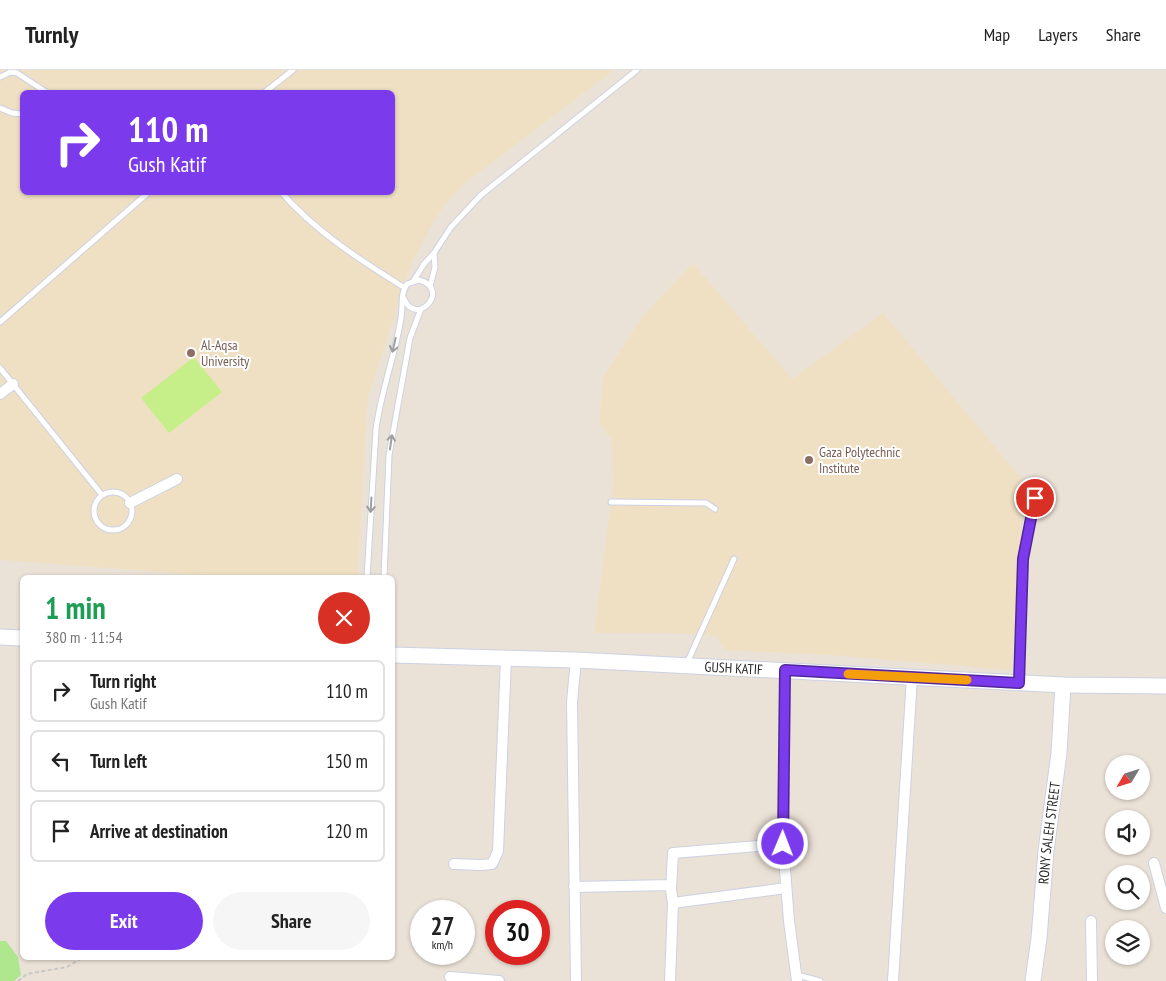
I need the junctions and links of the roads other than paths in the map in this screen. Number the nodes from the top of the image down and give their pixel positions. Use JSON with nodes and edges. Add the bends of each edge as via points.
{"nodes":[{"id":1,"x":293,"y":70,"type":"edge"},
{"id":2,"x":637,"y":70,"type":"edge"},
{"id":3,"x":0,"y":77,"type":"edge"},
{"id":4,"x":43,"y":90,"type":"edge"},
{"id":5,"x":268,"y":90,"type":"edge"},
{"id":6,"x":0,"y":108,"type":"edge"},
{"id":7,"x":20,"y":114,"type":"edge"},
{"id":8,"x":146,"y":195,"type":"edge"},
{"id":9,"x":284,"y":195,"type":"edge"},
{"id":10,"x":434,"y":253,"type":"junction"},
{"id":11,"x":414,"y":280,"type":"junction"},
{"id":12,"x":430,"y":287,"type":"junction"},
{"id":13,"x":405,"y":288,"type":"junction"},
{"id":14,"x":403,"y":297,"type":"junction"},
{"id":15,"x":421,"y":309,"type":"junction"},
{"id":16,"x":0,"y":322,"type":"edge"},
{"id":17,"x":0,"y":368,"type":"edge"},
{"id":18,"x":13,"y":384,"type":"junction"},
{"id":19,"x":0,"y":394,"type":"edge"},
{"id":20,"x":177,"y":479,"type":"dead end"},
{"id":21,"x":1039,"y":488,"type":"dead end"},
{"id":22,"x":102,"y":496,"type":"junction"},
{"id":23,"x":611,"y":502,"type":"dead end"},
{"id":24,"x":130,"y":503,"type":"junction"},
{"id":25,"x":715,"y":509,"type":"dead end"},
{"id":26,"x":734,"y":559,"type":"dead end"},
{"id":27,"x":367,"y":575,"type":"edge"},
{"id":28,"x":384,"y":575,"type":"edge"},
{"id":29,"x":0,"y":636,"type":"edge"},
{"id":30,"x":20,"y":638,"type":"edge"},
{"id":31,"x":395,"y":655,"type":"edge"},
{"id":32,"x":506,"y":658,"type":"junction"},
{"id":33,"x":576,"y":660,"type":"junction"},
{"id":34,"x":686,"y":666,"type":"junction"},
{"id":35,"x":785,"y":670,"type":"junction"},
{"id":36,"x":912,"y":677,"type":"junction"},
{"id":37,"x":1019,"y":683,"type":"junction"},
{"id":38,"x":1063,"y":685,"type":"junction"},
{"id":39,"x":1166,"y":686,"type":"edge"},
{"id":40,"x":783,"y":844,"type":"junction"},
{"id":41,"x":1154,"y":863,"type":"dead end"},
{"id":42,"x":454,"y":864,"type":"dead end"},
{"id":43,"x":671,"y":885,"type":"junction"},
{"id":44,"x":574,"y":887,"type":"junction"},
{"id":45,"x":786,"y":888,"type":"junction"},
{"id":46,"x":673,"y":903,"type":"junction"},
{"id":47,"x":1166,"y":908,"type":"edge"},
{"id":48,"x":1091,"y":921,"type":"dead end"},
{"id":49,"x":450,"y":976,"type":"dead end"},
{"id":50,"x":797,"y":978,"type":"edge"},
{"id":51,"x":499,"y":981,"type":"edge"},
{"id":52,"x":576,"y":981,"type":"edge"},
{"id":53,"x":670,"y":981,"type":"edge"},
{"id":54,"x":820,"y":981,"type":"edge"},
{"id":55,"x":893,"y":981,"type":"edge"},
{"id":56,"x":1033,"y":981,"type":"edge"},
{"id":57,"x":1092,"y":981,"type":"edge"}],
"edges":[{"from":1,"to":5,"type":"lane"},
{"from":2,"to":10,"type":"lane","via":[[481,195],[451,227]]},
{"from":3,"to":4,"type":"lane","via":[[17,73]]},
{"from":6,"to":7,"type":"lane"},
{"from":8,"to":16,"type":"lane"},
{"from":9,"to":13,"type":"lane","via":[[328,237]]},
{"from":10,"to":11,"type":"lane"},
{"from":10,"to":12,"type":"lane","via":[[435,266]]},
{"from":11,"to":12,"type":"lane","via":[[423,281]]},
{"from":11,"to":13,"type":"lane"},
{"from":12,"to":15,"type":"lane","via":[[431,300]]},
{"from":13,"to":14,"type":"lane"},
{"from":14,"to":15,"type":"lane","via":[[409,306]]},
{"from":14,"to":27,"type":"lane","one_way":true,"via":[[401,319],[376,422]]},
{"from":28,"to":15,"type":"lane","one_way":true,"via":[[390,456],[410,338]]},
{"from":17,"to":18,"type":"lane"},
{"from":18,"to":19,"type":"street"},
{"from":18,"to":22,"type":"lane"},
{"from":20,"to":24,"type":"street"},
{"from":21,"to":37,"type":"lane","via":[[1023,559]]},
{"from":22,"to":24,"type":"lane","via":[[118,493]]},
{"from":22,"to":24,"type":"lane","via":[[94,511],[98,523],[108,530],[126,526],[132,515]]},
{"from":23,"to":25,"type":"lane","via":[[706,502]]},
{"from":26,"to":34,"type":"lane"},
{"from":29,"to":30,"type":"main road"},
{"from":31,"to":32,"type":"main road","name":"GUSH KATIF"},
{"from":32,"to":33,"type":"main road","name":"GUSH KATIF"},
{"from":32,"to":42,"type":"street","via":[[498,851],[492,864]]},
{"from":33,"to":34,"type":"main road","name":"GUSH KATIF"},
{"from":33,"to":44,"type":"street","via":[[572,702]]},
{"from":34,"to":35,"type":"main road","name":"GUSH KATIF"},
{"from":35,"to":36,"type":"main road","name":"GUSH KATIF"},
{"from":35,"to":40,"type":"street"},
{"from":36,"to":37,"type":"main road","name":"GUSH KATIF"},
{"from":36,"to":55,"type":"street"},
{"from":37,"to":38,"type":"main road","name":"GUSH KATIF"},
{"from":38,"to":39,"type":"main road","name":"GUSH KATIF"},
{"from":38,"to":56,"type":"main road","name":"RONY SALEH STREET","via":[[1059,753]]},
{"from":40,"to":43,"type":"street","via":[[673,853]]},
{"from":40,"to":45,"type":"street"},
{"from":41,"to":47,"type":"street"},
{"from":43,"to":44,"type":"street"},
{"from":43,"to":46,"type":"street"},
{"from":44,"to":52,"type":"street"},
{"from":45,"to":46,"type":"street"},
{"from":45,"to":50,"type":"street"},
{"from":46,"to":53,"type":"street"},
{"from":48,"to":57,"type":"street"},
{"from":49,"to":51,"type":"street"},
{"from":50,"to":54,"type":"lane"}]}
